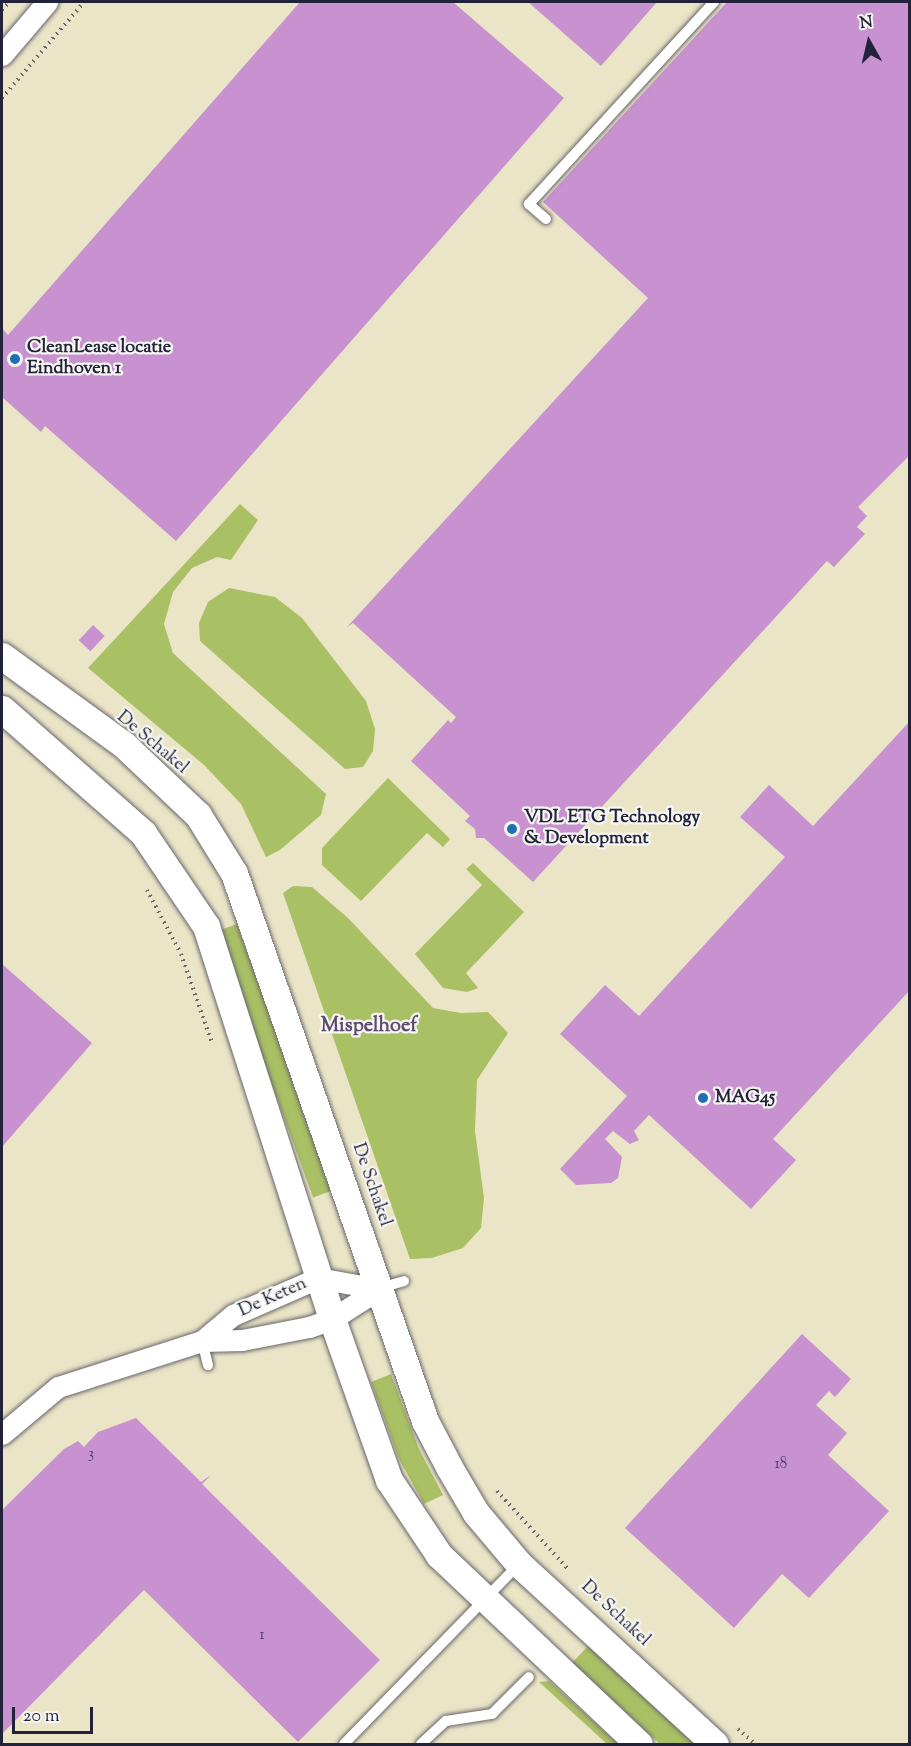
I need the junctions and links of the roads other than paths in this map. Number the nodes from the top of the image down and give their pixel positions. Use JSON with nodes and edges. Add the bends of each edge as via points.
{"nodes":[{"id":1,"x":47,"y":2,"type":"edge"},
{"id":2,"x":714,"y":2,"type":"edge"},
{"id":3,"x":2,"y":55,"type":"edge"},
{"id":4,"x":546,"y":219,"type":"dead end"},
{"id":5,"x":2,"y":656,"type":"edge"},
{"id":6,"x":2,"y":709,"type":"edge"},
{"id":7,"x":318,"y":1278,"type":"junction"},
{"id":8,"x":392,"y":1285,"type":"junction"},
{"id":9,"x":332,"y":1319,"type":"junction"},
{"id":10,"x":202,"y":1341,"type":"junction"},
{"id":11,"x":208,"y":1365,"type":"dead end"},
{"id":12,"x":2,"y":1434,"type":"edge"},
{"id":13,"x":519,"y":1564,"type":"junction"},
{"id":14,"x":486,"y":1600,"type":"junction"},
{"id":15,"x":529,"y":1677,"type":"dead end"},
{"id":16,"x":344,"y":1744,"type":"edge"},
{"id":17,"x":421,"y":1744,"type":"edge"},
{"id":18,"x":639,"y":1744,"type":"edge"},
{"id":19,"x":715,"y":1744,"type":"edge"}],
"edges":[{"from":1,"to":3,"type":"street"},
{"from":2,"to":4,"type":"lane","via":[[529,204]]},
{"from":5,"to":8,"type":"street","name":"De Schakel","via":[[124,745],[198,815],[234,873]]},
{"from":6,"to":7,"type":"street","via":[[143,833],[206,926]]},
{"from":7,"to":8,"type":"street","name":"De Keten"},
{"from":7,"to":9,"type":"street"},
{"from":7,"to":10,"type":"street","name":"De Keten","via":[[233,1315]]},
{"from":8,"to":9,"type":"street","name":"De Keten"},
{"from":8,"to":13,"type":"street","name":"De Schakel","via":[[425,1421],[476,1513]]},
{"from":9,"to":10,"type":"street","name":"De Keten","via":[[242,1340]]},
{"from":9,"to":14,"type":"street","via":[[389,1480],[439,1555]]},
{"from":10,"to":11,"type":"lane"},
{"from":10,"to":12,"type":"street","name":"De Keten","via":[[58,1388]]},
{"from":13,"to":14,"type":"lane"},
{"from":13,"to":19,"type":"street","name":"De Schakel"},
{"from":14,"to":16,"type":"lane"},
{"from":14,"to":18,"type":"street"},
{"from":15,"to":17,"type":"lane","via":[[492,1714],[446,1721]]}]}
